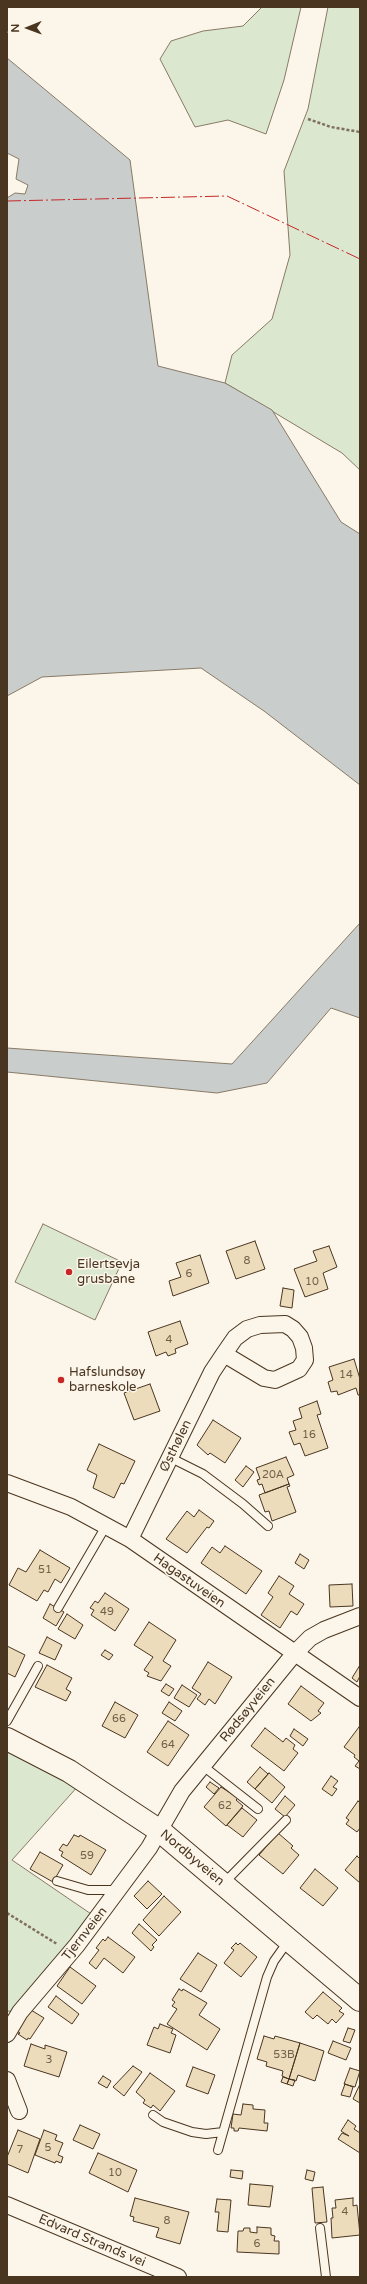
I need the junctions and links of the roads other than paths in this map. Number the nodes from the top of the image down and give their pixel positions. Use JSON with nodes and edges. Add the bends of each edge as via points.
{"nodes":[{"id":1,"x":224,"y":1354,"type":"junction"},
{"id":2,"x":171,"y":1458,"type":"junction"},
{"id":3,"x":7,"y":1483,"type":"edge"},
{"id":4,"x":106,"y":1526,"type":"junction"},
{"id":5,"x":268,"y":1526,"type":"dead end"},
{"id":6,"x":130,"y":1539,"type":"junction"},
{"id":7,"x":58,"y":1608,"type":"dead end"},
{"id":8,"x":360,"y":1616,"type":"edge"},
{"id":9,"x":294,"y":1654,"type":"junction"},
{"id":10,"x":38,"y":1666,"type":"dead end"},
{"id":11,"x":360,"y":1698,"type":"edge"},
{"id":12,"x":7,"y":1721,"type":"edge"},
{"id":13,"x":7,"y":1739,"type":"edge"},
{"id":14,"x":203,"y":1766,"type":"junction"},
{"id":15,"x":258,"y":1809,"type":"dead end"},
{"id":16,"x":286,"y":1820,"type":"dead end"},
{"id":17,"x":160,"y":1831,"type":"junction"},
{"id":18,"x":57,"y":1881,"type":"dead end"},
{"id":19,"x":223,"y":1884,"type":"junction"},
{"id":20,"x":118,"y":1890,"type":"junction"},
{"id":21,"x":289,"y":1939,"type":"junction"},
{"id":22,"x":360,"y":2000,"type":"edge"},
{"id":23,"x":7,"y":2034,"type":"edge"},
{"id":24,"x":7,"y":2080,"type":"edge"},
{"id":25,"x":18,"y":2111,"type":"dead end"},
{"id":26,"x":153,"y":2116,"type":"dead end"},
{"id":27,"x":223,"y":2132,"type":"junction"},
{"id":28,"x":218,"y":2150,"type":"dead end"},
{"id":29,"x":7,"y":2205,"type":"edge"},
{"id":30,"x":320,"y":2228,"type":"dead end"},
{"id":31,"x":178,"y":2277,"type":"edge"},
{"id":32,"x":326,"y":2277,"type":"edge"}],
"edges":[{"from":1,"to":1,"type":"street","name":"Østhølen","via":[[235,1338],[248,1330],[260,1325],[285,1324],[300,1337],[305,1360],[299,1369],[275,1380],[259,1376]]},
{"from":1,"to":2,"type":"street","name":"Østhølen","via":[[212,1372]]},
{"from":2,"to":5,"type":"lane","via":[[203,1474]]},
{"from":2,"to":6,"type":"street","name":"Østhølen"},
{"from":3,"to":4,"type":"street","name":"Hagastuveien","via":[[71,1507]]},
{"from":4,"to":6,"type":"street","name":"Hagastuveien"},
{"from":4,"to":7,"type":"lane"},
{"from":6,"to":9,"type":"street","name":"Hagastuveien"},
{"from":8,"to":9,"type":"street","name":"Rødsøyveien","via":[[310,1638]]},
{"from":9,"to":11,"type":"street","name":"Hagastuveien"},
{"from":9,"to":14,"type":"street","name":"Rødsøyveien"},
{"from":10,"to":12,"type":"lane"},
{"from":13,"to":17,"type":"main road","name":"Nordbyveien","via":[[69,1771]]},
{"from":14,"to":15,"type":"lane"},
{"from":14,"to":17,"type":"street","name":"Rødsøyveien","via":[[182,1791]]},
{"from":16,"to":19,"type":"lane"},
{"from":17,"to":19,"type":"main road","name":"Nordbyveien"},
{"from":17,"to":20,"type":"street","name":"Tjernveien"},
{"from":18,"to":20,"type":"lane","via":[[83,1890]]},
{"from":19,"to":21,"type":"main road","name":"Nordbyveien"},
{"from":20,"to":23,"type":"street","name":"Tjernveien","via":[[78,1945],[20,2012]]},
{"from":21,"to":22,"type":"main road","name":"Nordbyveien"},
{"from":21,"to":27,"type":"lane","via":[[274,1961],[267,1978]]},
{"from":24,"to":25,"type":"street"},
{"from":26,"to":27,"type":"lane","via":[[192,2132]]},
{"from":27,"to":28,"type":"lane"},
{"from":29,"to":31,"type":"street","name":"Edvard Strands vei"},
{"from":30,"to":32,"type":"lane"}]}
